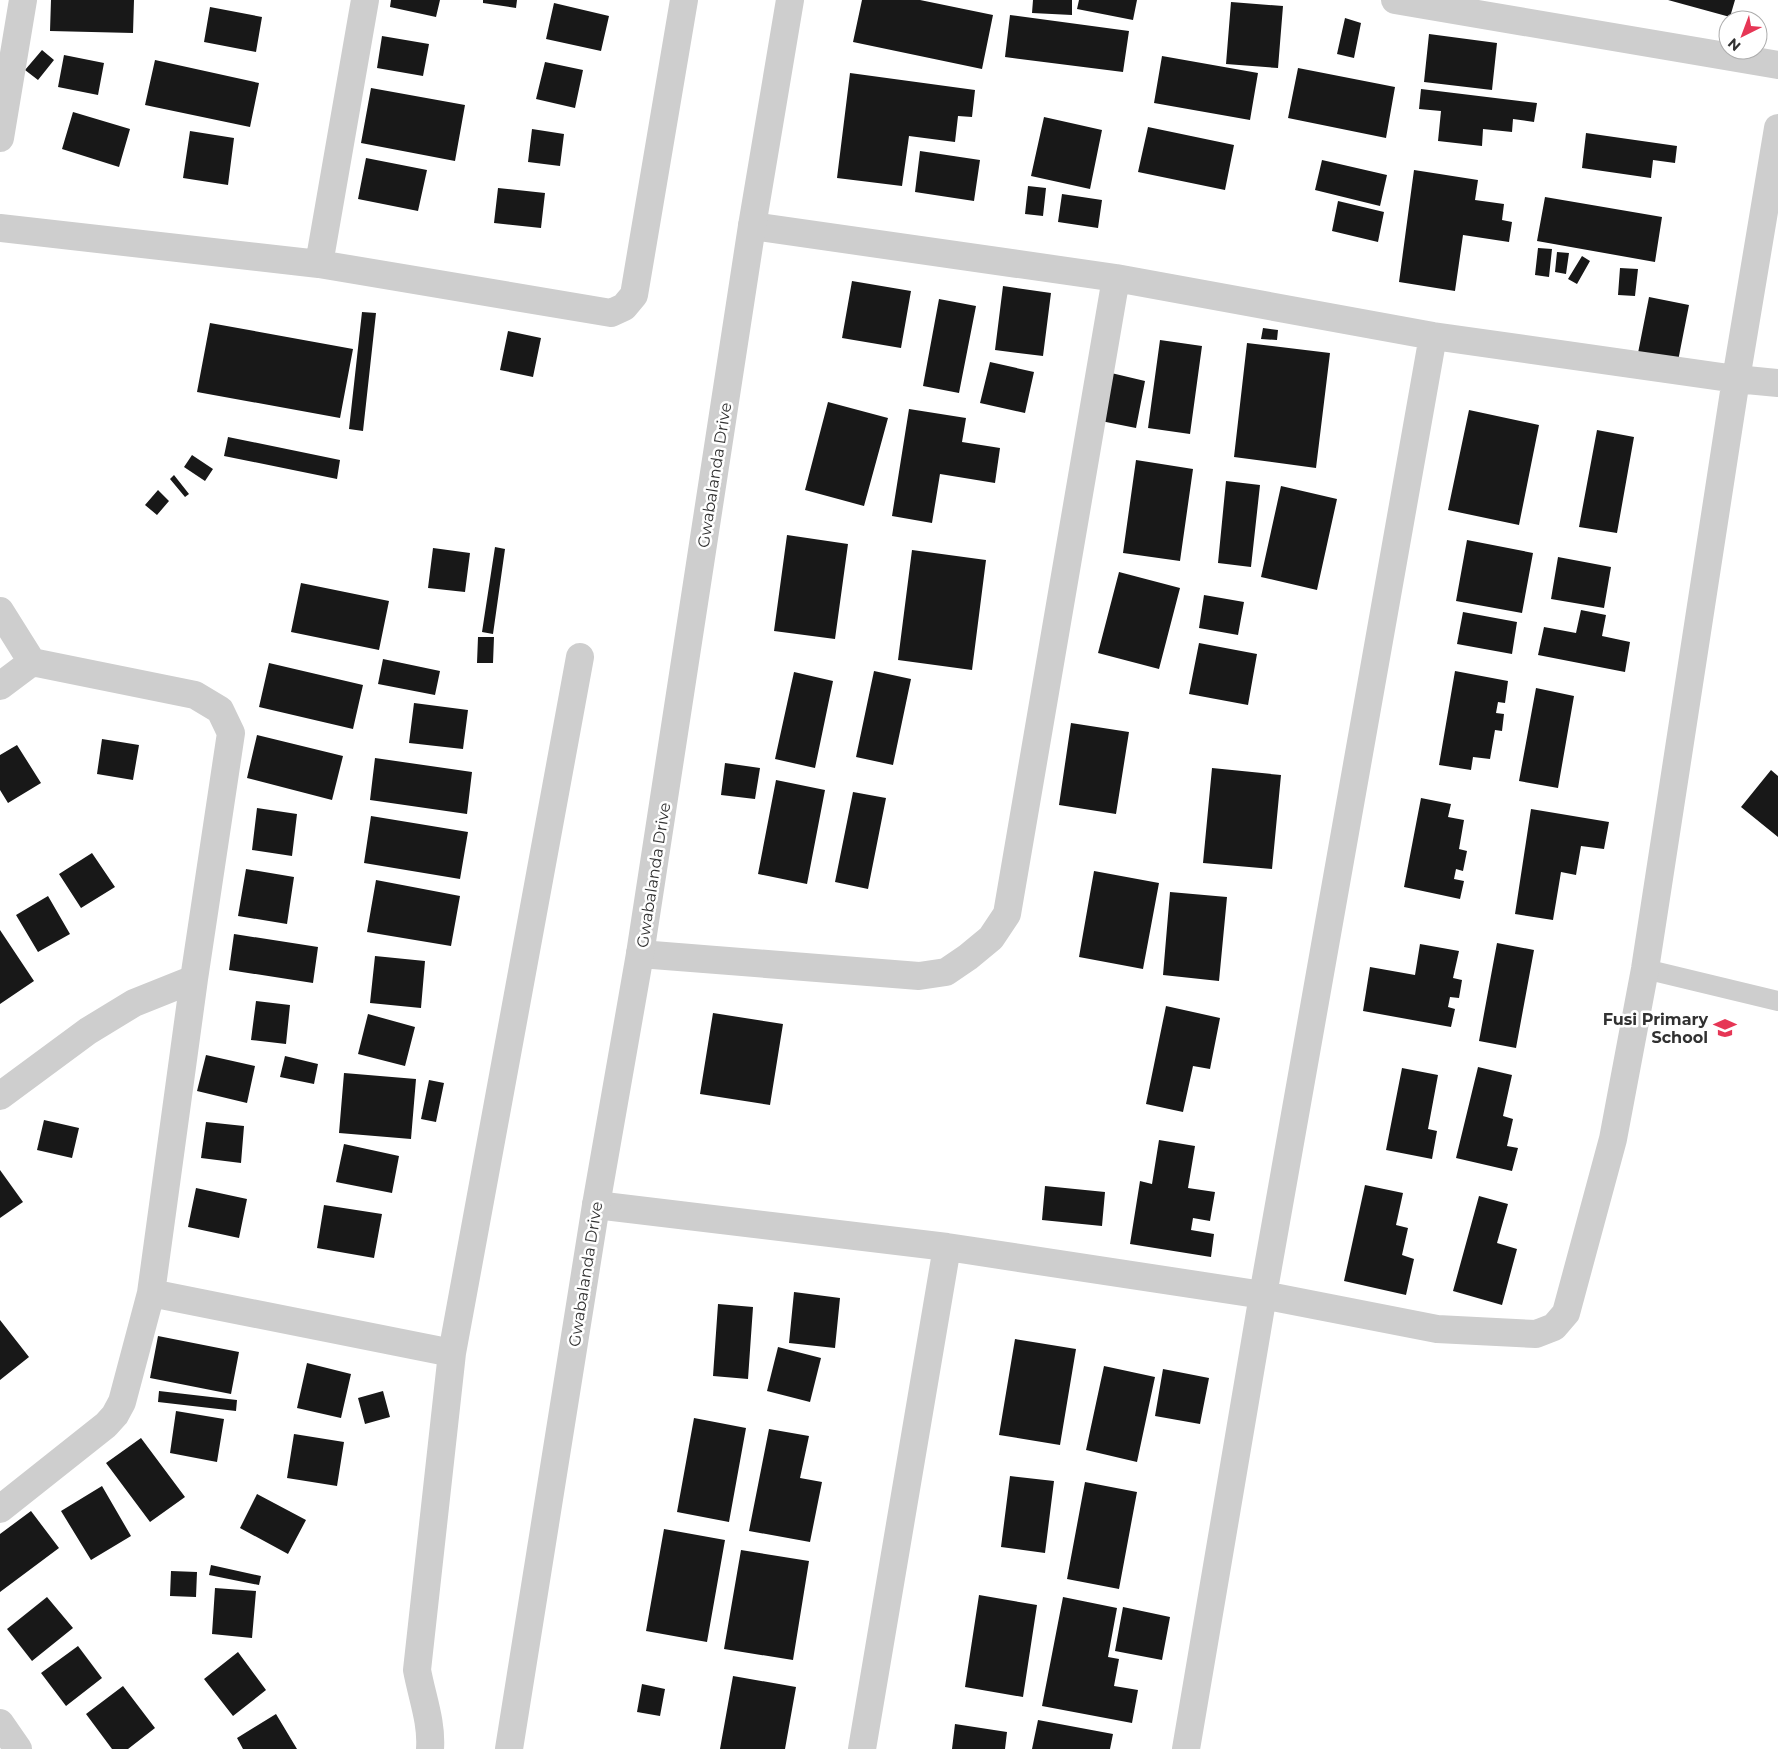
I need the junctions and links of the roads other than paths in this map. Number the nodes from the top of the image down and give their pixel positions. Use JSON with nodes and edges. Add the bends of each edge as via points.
{"nodes":[{"id":1,"x":23,"y":0,"type":"edge"},
{"id":2,"x":364,"y":0,"type":"edge"},
{"id":3,"x":684,"y":0,"type":"edge"},
{"id":4,"x":790,"y":0,"type":"edge"},
{"id":5,"x":1395,"y":0,"type":"edge"},
{"id":6,"x":1778,"y":65,"type":"edge"},
{"id":7,"x":1778,"y":128,"type":"edge"},
{"id":8,"x":0,"y":138,"type":"edge"},
{"id":9,"x":752,"y":226,"type":"junction"},
{"id":10,"x":0,"y":228,"type":"edge"},
{"id":11,"x":319,"y":264,"type":"junction"},
{"id":12,"x":1116,"y":278,"type":"junction"},
{"id":13,"x":1434,"y":336,"type":"junction"},
{"id":14,"x":1736,"y":379,"type":"junction"},
{"id":15,"x":1778,"y":383,"type":"edge"},
{"id":16,"x":0,"y":611,"type":"edge"},
{"id":17,"x":580,"y":657,"type":"dead end"},
{"id":18,"x":32,"y":662,"type":"junction"},
{"id":19,"x":0,"y":686,"type":"edge"},
{"id":20,"x":640,"y":954,"type":"junction"},
{"id":21,"x":1645,"y":969,"type":"junction"},
{"id":22,"x":194,"y":979,"type":"junction"},
{"id":23,"x":1778,"y":1001,"type":"edge"},
{"id":24,"x":0,"y":1096,"type":"edge"},
{"id":25,"x":596,"y":1205,"type":"junction"},
{"id":26,"x":947,"y":1247,"type":"junction"},
{"id":27,"x":151,"y":1293,"type":"junction"},
{"id":28,"x":1263,"y":1295,"type":"junction"},
{"id":29,"x":452,"y":1353,"type":"junction"},
{"id":30,"x":0,"y":1509,"type":"edge"},
{"id":31,"x":0,"y":1723,"type":"edge"},
{"id":32,"x":18,"y":1749,"type":"edge"},
{"id":33,"x":430,"y":1749,"type":"edge"},
{"id":34,"x":509,"y":1749,"type":"edge"},
{"id":35,"x":862,"y":1749,"type":"edge"},
{"id":36,"x":1186,"y":1749,"type":"edge"}],
"edges":[{"from":1,"to":8,"type":"street"},
{"from":2,"to":11,"type":"street"},
{"from":3,"to":11,"type":"street","via":[[634,295],[624,307],[611,313]]},
{"from":4,"to":9,"type":"street","name":"Gwabalanda Drive"},
{"from":5,"to":6,"type":"street"},
{"from":7,"to":14,"type":"street"},
{"from":9,"to":12,"type":"street"},
{"from":9,"to":20,"type":"street","name":"Gwabalanda Drive"},
{"from":10,"to":11,"type":"street"},
{"from":12,"to":13,"type":"street"},
{"from":12,"to":20,"type":"street","via":[[1007,914],[991,938],[946,972],[918,976]]},
{"from":13,"to":14,"type":"street"},
{"from":13,"to":28,"type":"street"},
{"from":14,"to":15,"type":"street"},
{"from":14,"to":21,"type":"street"},
{"from":16,"to":18,"type":"street"},
{"from":17,"to":29,"type":"street"},
{"from":18,"to":19,"type":"street"},
{"from":18,"to":22,"type":"street","via":[[195,695],[220,710],[231,732]]},
{"from":20,"to":25,"type":"street","name":"Gwabalanda Drive"},
{"from":21,"to":23,"type":"lane"},
{"from":21,"to":28,"type":"street","via":[[1612,1139],[1566,1313],[1554,1327],[1536,1334],[1438,1329]]},
{"from":22,"to":24,"type":"street","via":[[134,1003],[88,1031]]},
{"from":22,"to":27,"type":"street"},
{"from":25,"to":26,"type":"street"},
{"from":25,"to":34,"type":"street","name":"Gwabalanda Drive"},
{"from":26,"to":28,"type":"street"},
{"from":26,"to":35,"type":"street"},
{"from":27,"to":29,"type":"street"},
{"from":27,"to":30,"type":"street","via":[[116,1415]]},
{"from":28,"to":36,"type":"street"},
{"from":29,"to":33,"type":"street","via":[[417,1670],[429,1722]]},
{"from":31,"to":32,"type":"street"}]}
